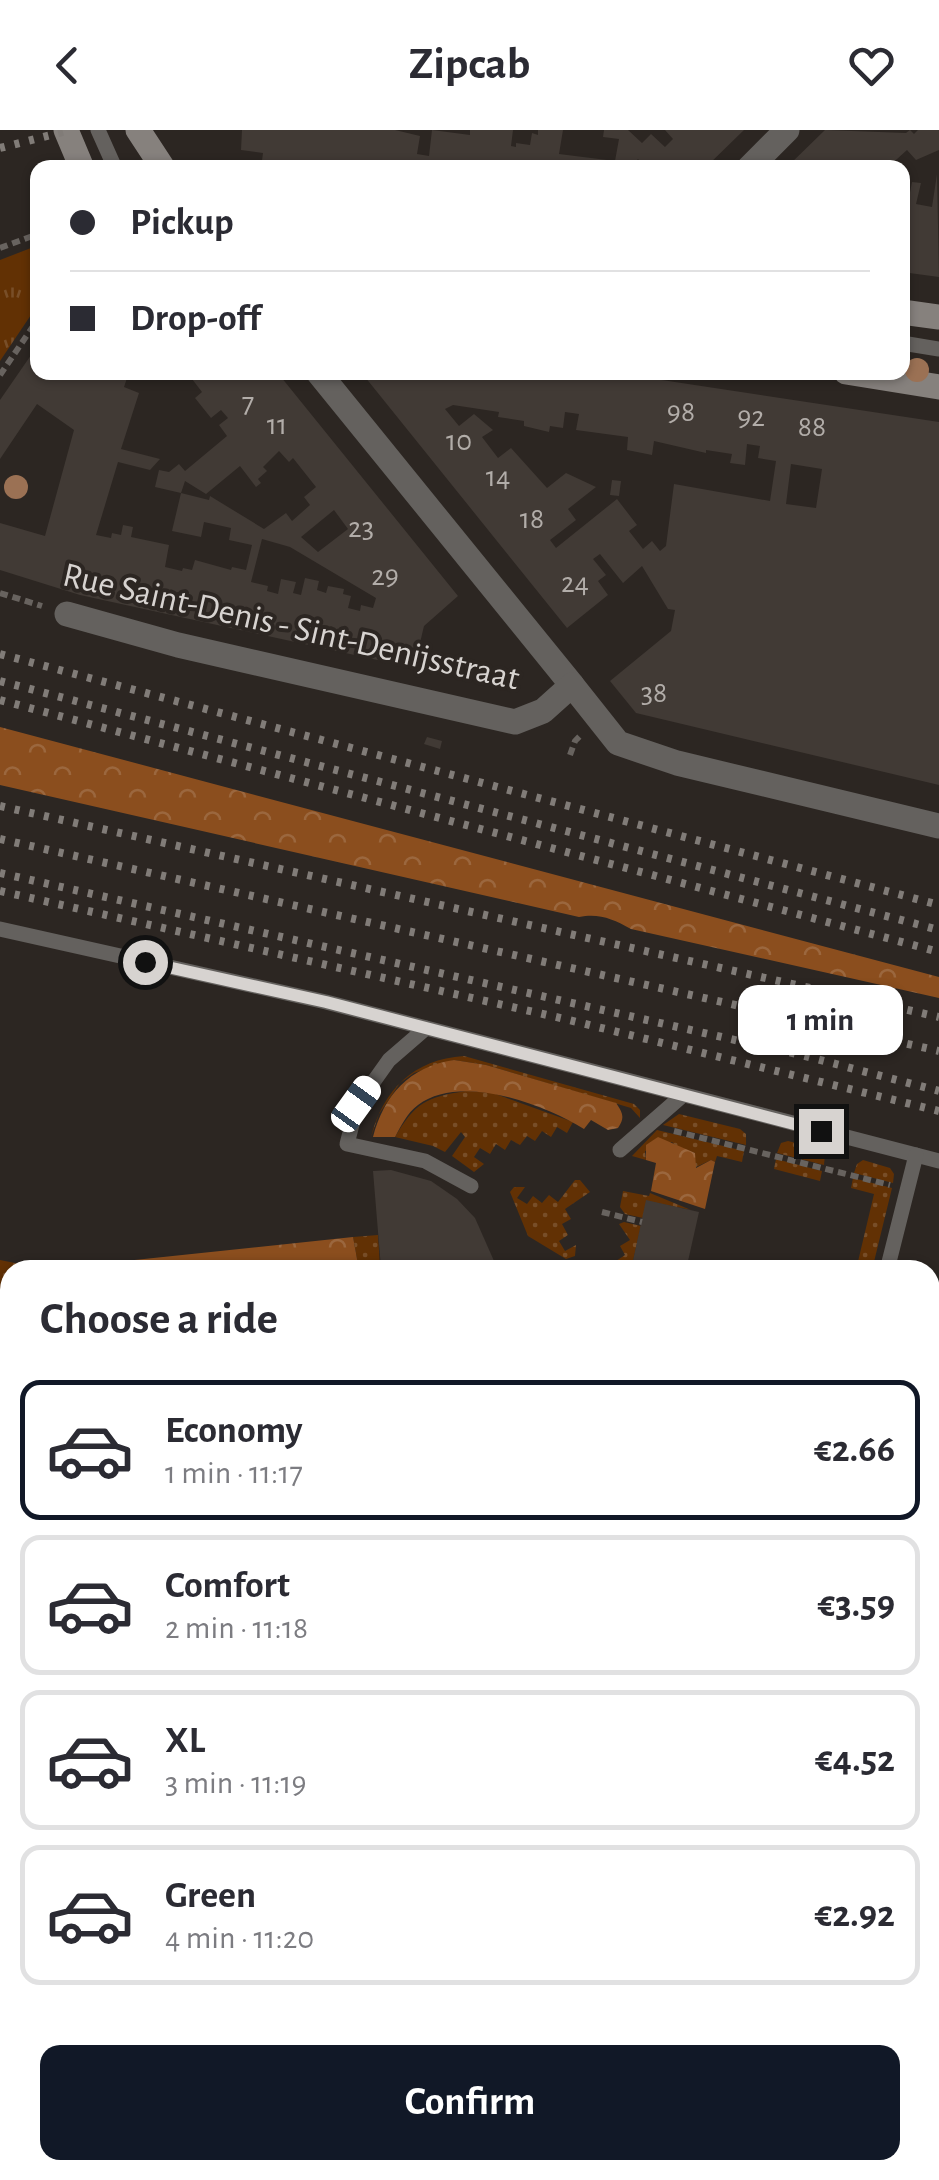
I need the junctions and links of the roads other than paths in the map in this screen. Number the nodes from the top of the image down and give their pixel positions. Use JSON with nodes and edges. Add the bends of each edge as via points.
{"nodes":[{"id":1,"x":66,"y":130,"type":"edge"},
{"id":2,"x":98,"y":130,"type":"edge"},
{"id":3,"x":138,"y":130,"type":"edge"},
{"id":4,"x":788,"y":130,"type":"edge"},
{"id":5,"x":79,"y":160,"type":"edge"},
{"id":6,"x":111,"y":160,"type":"edge"},
{"id":7,"x":157,"y":160,"type":"edge"},
{"id":8,"x":758,"y":160,"type":"edge"},
{"id":9,"x":910,"y":313,"type":"edge"},
{"id":10,"x":939,"y":317,"type":"edge"},
{"id":11,"x":910,"y":344,"type":"edge"},
{"id":12,"x":939,"y":348,"type":"edge"},
{"id":13,"x":324,"y":380,"type":"edge"},
{"id":14,"x":896,"y":380,"type":"edge"},
{"id":15,"x":939,"y":387,"type":"edge"},
{"id":16,"x":67,"y":614,"type":"road end"},
{"id":17,"x":572,"y":685,"type":"junction"},
{"id":18,"x":939,"y":826,"type":"edge"},
{"id":19,"x":0,"y":929,"type":"edge"},
{"id":20,"x":426,"y":1028,"type":"junction"},
{"id":21,"x":683,"y":1095,"type":"junction"},
{"id":22,"x":620,"y":1150,"type":"dead end"},
{"id":23,"x":916,"y":1155,"type":"junction"},
{"id":24,"x":939,"y":1162,"type":"edge"},
{"id":25,"x":471,"y":1186,"type":"dead end"},
{"id":26,"x":890,"y":1260,"type":"edge"}],
"edges":[{"from":1,"to":5,"type":"main road"},
{"from":2,"to":6,"type":"lane"},
{"from":3,"to":7,"type":"main road"},
{"from":4,"to":8,"type":"street"},
{"from":9,"to":10,"type":"main road"},
{"from":11,"to":12,"type":"lane"},
{"from":13,"to":17,"type":"street"},
{"from":14,"to":15,"type":"main road"},
{"from":16,"to":17,"type":"street","name":"Rue Saint-Denis - Sint-Denijsstraat","via":[[515,722],[543,711]]},
{"from":17,"to":18,"type":"street","via":[[618,742],[676,763]]},
{"from":19,"to":20,"type":"lane"},
{"from":20,"to":21,"type":"lane"},
{"from":20,"to":25,"type":"lane","via":[[389,1060],[356,1104],[347,1144],[425,1161]]},
{"from":21,"to":22,"type":"lane"},
{"from":21,"to":23,"type":"lane"},
{"from":23,"to":24,"type":"lane"},
{"from":23,"to":26,"type":"lane"}]}
